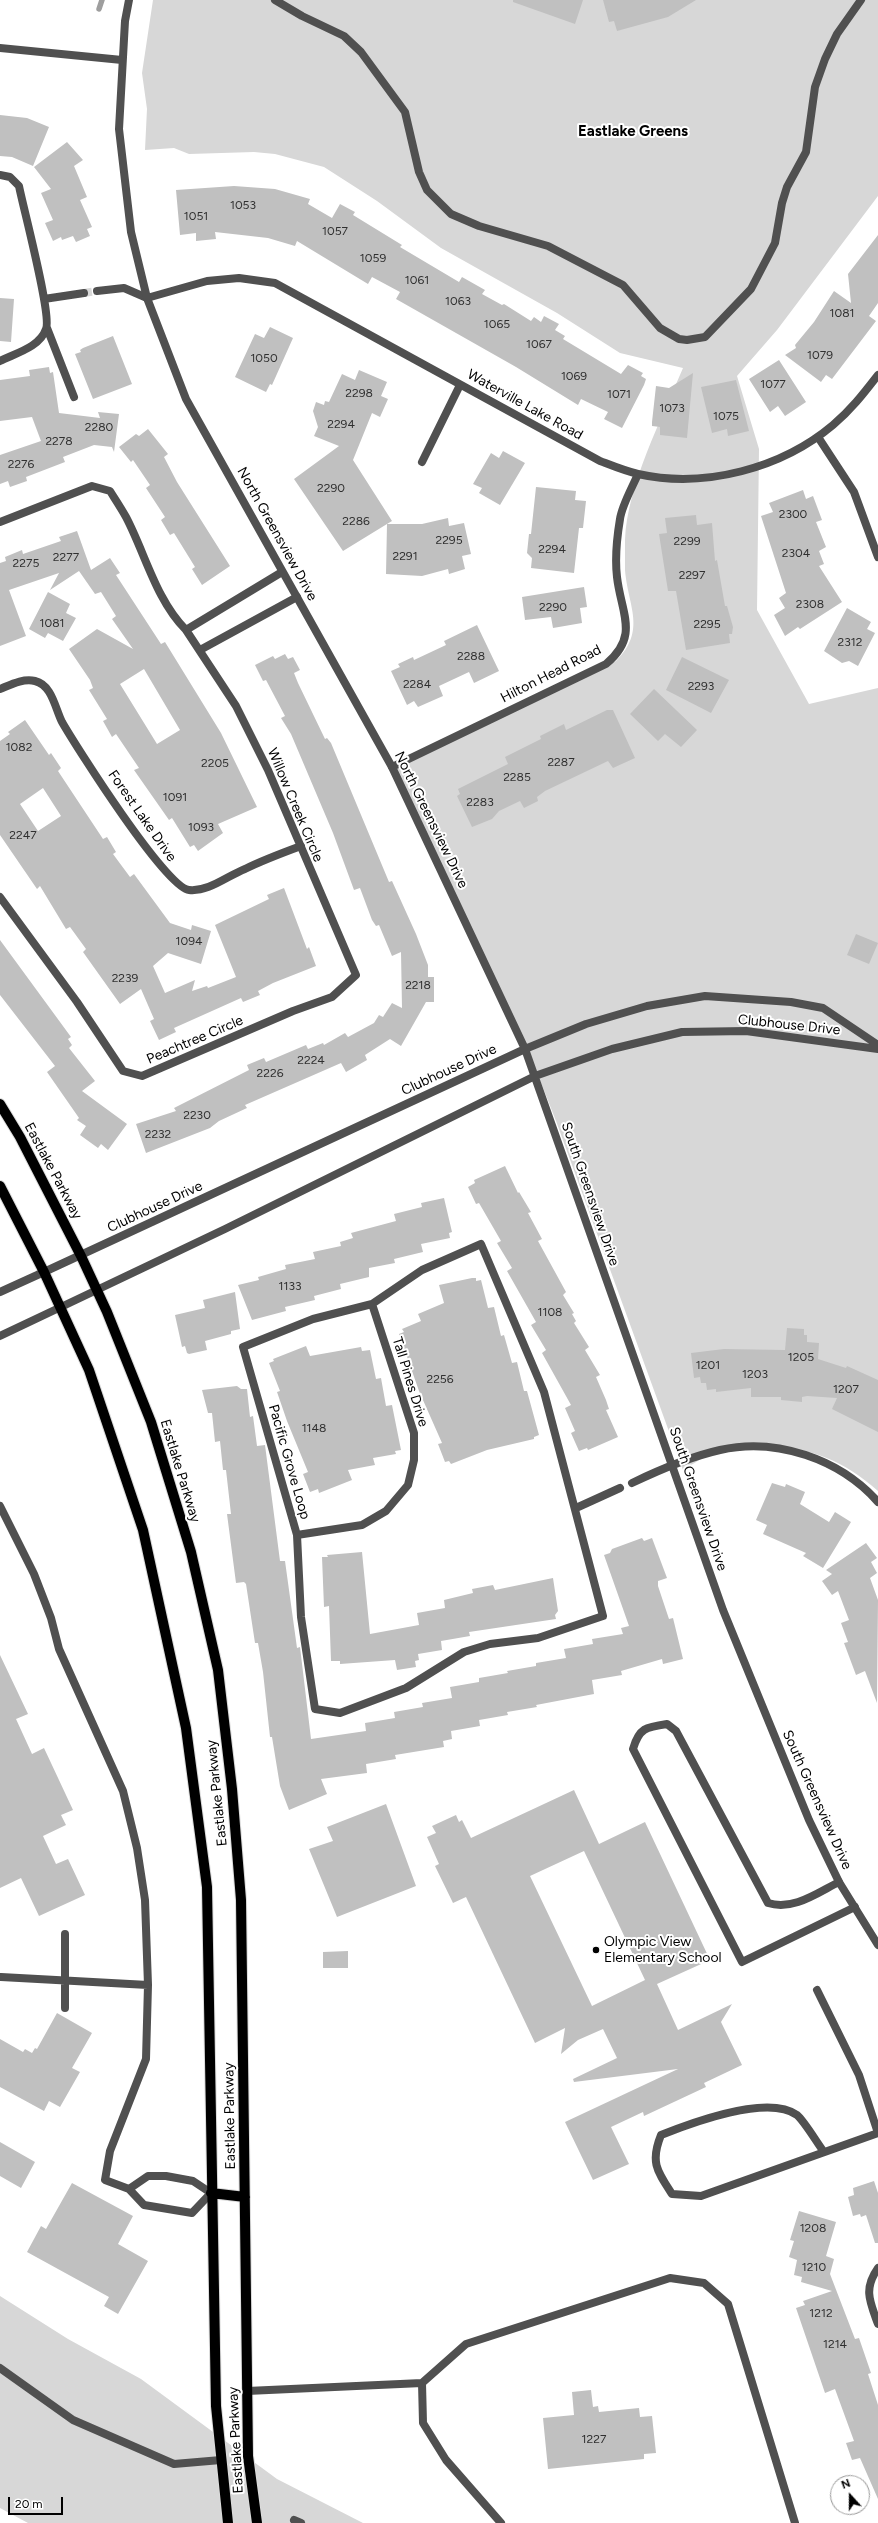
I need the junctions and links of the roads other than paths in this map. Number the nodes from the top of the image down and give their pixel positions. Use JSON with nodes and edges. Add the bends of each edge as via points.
{"nodes":[{"id":1,"x":129,"y":0,"type":"edge"},
{"id":2,"x":275,"y":0,"type":"edge"},
{"id":3,"x":861,"y":0,"type":"edge"},
{"id":4,"x":0,"y":48,"type":"edge"},
{"id":5,"x":122,"y":60,"type":"junction"},
{"id":6,"x":0,"y":175,"type":"edge"},
{"id":7,"x":97,"y":291,"type":"tunnel mouth"},
{"id":8,"x":84,"y":293,"type":"tunnel mouth"},
{"id":9,"x":147,"y":298,"type":"junction"},
{"id":10,"x":44,"y":299,"type":"junction"},
{"id":11,"x":47,"y":328,"type":"junction"},
{"id":12,"x":0,"y":361,"type":"edge"},
{"id":13,"x":878,"y":375,"type":"edge"},
{"id":14,"x":460,"y":385,"type":"junction"},
{"id":15,"x":74,"y":397,"type":"dead end"},
{"id":16,"x":818,"y":437,"type":"junction"},
{"id":17,"x":422,"y":462,"type":"dead end"},
{"id":18,"x":638,"y":474,"type":"junction"},
{"id":19,"x":0,"y":522,"type":"edge"},
{"id":20,"x":878,"y":557,"type":"edge"},
{"id":21,"x":282,"y":572,"type":"junction"},
{"id":22,"x":297,"y":597,"type":"junction"},
{"id":23,"x":186,"y":630,"type":"junction"},
{"id":24,"x":200,"y":650,"type":"junction"},
{"id":25,"x":0,"y":689,"type":"edge"},
{"id":26,"x":392,"y":767,"type":"junction"},
{"id":27,"x":301,"y":846,"type":"junction"},
{"id":28,"x":0,"y":897,"type":"edge"},
{"id":29,"x":356,"y":975,"type":"joint"},
{"id":30,"x":878,"y":1045,"type":"edge"},
{"id":31,"x":525,"y":1049,"type":"junction"},
{"id":32,"x":878,"y":1049,"type":"edge"},
{"id":33,"x":535,"y":1076,"type":"junction"},
{"id":34,"x":0,"y":1104,"type":"edge"},
{"id":35,"x":0,"y":1186,"type":"edge"},
{"id":36,"x":81,"y":1256,"type":"junction"},
{"id":37,"x":44,"y":1272,"type":"junction"},
{"id":38,"x":97,"y":1291,"type":"junction"},
{"id":39,"x":0,"y":1292,"type":"edge"},
{"id":40,"x":372,"y":1304,"type":"junction"},
{"id":41,"x":61,"y":1307,"type":"junction"},
{"id":42,"x":0,"y":1336,"type":"edge"},
{"id":43,"x":672,"y":1464,"type":"junction"},
{"id":44,"x":632,"y":1483,"type":"dead end"},
{"id":45,"x":620,"y":1488,"type":"dead end"},
{"id":46,"x":878,"y":1502,"type":"edge"},
{"id":47,"x":0,"y":1506,"type":"edge"},
{"id":48,"x":576,"y":1508,"type":"junction"},
{"id":49,"x":297,"y":1535,"type":"junction"},
{"id":50,"x":839,"y":1882,"type":"junction"},
{"id":51,"x":855,"y":1907,"type":"junction"},
{"id":52,"x":65,"y":1934,"type":"dead end"},
{"id":53,"x":878,"y":1944,"type":"edge"},
{"id":54,"x":1,"y":1977,"type":"edge"},
{"id":55,"x":65,"y":1979,"type":"junction"},
{"id":56,"x":148,"y":1985,"type":"junction"},
{"id":57,"x":817,"y":1990,"type":"dead end"},
{"id":58,"x":65,"y":2008,"type":"dead end"},
{"id":59,"x":878,"y":2133,"type":"edge"},
{"id":60,"x":824,"y":2152,"type":"junction"},
{"id":61,"x":129,"y":2189,"type":"junction"},
{"id":62,"x":211,"y":2193,"type":"junction"},
{"id":63,"x":245,"y":2197,"type":"junction"},
{"id":64,"x":878,"y":2268,"type":"edge"},
{"id":65,"x":878,"y":2324,"type":"edge"},
{"id":66,"x":0,"y":2368,"type":"edge"},
{"id":67,"x":422,"y":2383,"type":"junction"},
{"id":68,"x":247,"y":2391,"type":"junction"},
{"id":69,"x":221,"y":2460,"type":"junction"},
{"id":70,"x":228,"y":2523,"type":"edge"},
{"id":71,"x":257,"y":2523,"type":"edge"},
{"id":72,"x":501,"y":2523,"type":"edge"},
{"id":73,"x":794,"y":2523,"type":"edge"}],
"edges":[{"from":1,"to":5,"type":"street","name":"North Greensview Drive"},
{"from":2,"to":3,"type":"street","via":[[344,36],[361,52],[405,112],[419,172],[427,190],[451,214],[479,226],[548,246],[623,285],[660,328],[687,340],[705,337],[751,289],[775,243],[787,187],[806,152],[815,87],[824,59],[837,34]]},
{"from":4,"to":5,"type":"street"},
{"from":5,"to":9,"type":"street","name":"North Greensview Drive","via":[[119,129],[131,232]]},
{"from":6,"to":10,"type":"street","via":[[10,177],[19,186]]},
{"from":7,"to":9,"type":"street","via":[[124,288]]},
{"from":8,"to":10,"type":"street"},
{"from":9,"to":14,"type":"street","name":"Waterville Lake Road","via":[[207,281],[239,278],[275,283]]},
{"from":9,"to":21,"type":"street","name":"North Greensview Drive","via":[[186,399]]},
{"from":10,"to":11,"type":"street"},
{"from":11,"to":12,"type":"street","via":[[38,342]]},
{"from":11,"to":15,"type":"street"},
{"from":13,"to":16,"type":"street","name":"Waterville Lake Road","via":[[848,412]]},
{"from":14,"to":17,"type":"street"},
{"from":14,"to":18,"type":"street","name":"Waterville Lake Road","via":[[600,461]]},
{"from":16,"to":18,"type":"street","name":"Waterville Lake Road","via":[[775,460],[730,474],[684,478]]},
{"from":16,"to":20,"type":"street","via":[[854,492]]},
{"from":18,"to":26,"type":"street","name":"Hilton Head Road","via":[[620,518],[617,577],[627,629],[626,639],[617,654],[606,664]]},
{"from":19,"to":23,"type":"street","name":"Willow Creek Circle","via":[[92,486],[110,491],[126,516],[155,582],[178,622]]},
{"from":21,"to":22,"type":"street","name":"North Greensview Drive"},
{"from":21,"to":23,"type":"street"},
{"from":22,"to":24,"type":"street"},
{"from":22,"to":26,"type":"street","name":"North Greensview Drive"},
{"from":23,"to":24,"type":"street","name":"Willow Creek Circle"},
{"from":24,"to":27,"type":"street","name":"Willow Creek Circle","via":[[236,706],[271,776]]},
{"from":25,"to":27,"type":"street","name":"Forest Lake Drive","via":[[21,681],[35,680],[47,687],[62,722],[147,850],[175,884],[188,890],[207,888],[244,869]]},
{"from":26,"to":31,"type":"street","name":"North Greensview Drive"},
{"from":27,"to":29,"type":"street","name":"Willow Creek Circle","via":[[311,876]]},
{"from":28,"to":29,"type":"street","name":"Peachtree Circle","via":[[77,1002],[123,1071],[142,1076],[293,1011],[332,997]]},
{"from":30,"to":31,"type":"street","name":"Clubhouse Drive","via":[[823,1008],[791,1002],[705,996],[647,1006],[586,1024]]},
{"from":31,"to":33,"type":"street","name":"South Greensview Drive"},
{"from":31,"to":36,"type":"street","name":"Clubhouse Drive"},
{"from":32,"to":33,"type":"street","name":"Clubhouse Drive","via":[[746,1031],[682,1032],[612,1049]]},
{"from":33,"to":38,"type":"street","name":"Clubhouse Drive"},
{"from":33,"to":43,"type":"street","name":"South Greensview Drive"},
{"from":34,"to":36,"type":"main road","name":"Eastlake Parkway","via":[[20,1137]]},
{"from":35,"to":37,"type":"main road","name":"Eastlake Parkway"},
{"from":36,"to":37,"type":"street","name":"Clubhouse Drive"},
{"from":36,"to":38,"type":"main road","name":"Eastlake Parkway"},
{"from":37,"to":39,"type":"street","name":"Clubhouse Drive"},
{"from":37,"to":41,"type":"main road","name":"Eastlake Parkway"},
{"from":38,"to":41,"type":"street","name":"Clubhouse Drive"},
{"from":38,"to":63,"type":"main road","name":"Eastlake Parkway","via":[[151,1422],[190,1552],[218,1670],[232,1788],[241,1900]]},
{"from":40,"to":48,"type":"street","name":"Pacific Grove Loop","via":[[422,1270],[481,1244],[544,1392]]},
{"from":40,"to":49,"type":"street","name":"Tall Pines Drive","via":[[414,1433],[414,1460],[408,1485],[386,1511],[362,1525]]},
{"from":40,"to":49,"type":"street","name":"Pacific Grove Loop","via":[[313,1319],[243,1347]]},
{"from":41,"to":42,"type":"street","name":"Clubhouse Drive"},
{"from":41,"to":62,"type":"main road","name":"Eastlake Parkway","via":[[89,1370],[143,1530],[186,1728],[207,1887]]},
{"from":43,"to":44,"type":"street"},
{"from":43,"to":46,"type":"street","via":[[735,1448],[784,1449],[819,1460],[843,1472],[862,1485]]},
{"from":43,"to":50,"type":"street","name":"South Greensview Drive","via":[[723,1610],[809,1820]]},
{"from":45,"to":48,"type":"street"},
{"from":47,"to":56,"type":"street","via":[[34,1574],[51,1618],[59,1649],[122,1790],[137,1848],[145,1900]]},
{"from":48,"to":49,"type":"street","name":"Pacific Grove Loop","via":[[603,1616],[538,1638],[490,1644],[464,1652],[406,1688],[340,1713],[315,1709],[301,1618]]},
{"from":50,"to":51,"type":"street","name":"South Greensview Drive"},
{"from":50,"to":51,"type":"street","via":[[792,1906],[768,1903],[676,1731],[666,1724],[648,1727],[637,1735],[633,1749],[742,1962]]},
{"from":51,"to":53,"type":"street","name":"South Greensview Drive"},
{"from":52,"to":55,"type":"street"},
{"from":54,"to":55,"type":"street"},
{"from":55,"to":56,"type":"street"},
{"from":55,"to":58,"type":"street"},
{"from":56,"to":61,"type":"street","via":[[146,2059],[110,2151],[105,2180]]},
{"from":57,"to":59,"type":"street","via":[[859,2075]]},
{"from":59,"to":60,"type":"street"},
{"from":60,"to":60,"type":"street","via":[[701,2196],[672,2194],[657,2172],[654,2152],[661,2135],[697,2120],[766,2106],[796,2115]]},
{"from":61,"to":62,"type":"street","via":[[148,2176],[166,2176],[194,2181]]},
{"from":61,"to":62,"type":"street","via":[[144,2205],[192,2213]]},
{"from":62,"to":63,"type":"main road"},
{"from":62,"to":69,"type":"main road","name":"Eastlake Parkway","via":[[216,2406]]},
{"from":63,"to":68,"type":"main road","name":"Eastlake Parkway"},
{"from":64,"to":65,"type":"street","via":[[870,2279],[869,2299]]},
{"from":66,"to":69,"type":"street","via":[[73,2420],[174,2464]]},
{"from":67,"to":68,"type":"street"},
{"from":67,"to":72,"type":"street","via":[[423,2423],[446,2460]]},
{"from":67,"to":73,"type":"street","via":[[466,2344],[670,2278],[704,2283],[728,2304]]},
{"from":68,"to":71,"type":"main road","name":"Eastlake Parkway","via":[[248,2456]]},
{"from":69,"to":70,"type":"main road","name":"Eastlake Parkway"}]}
